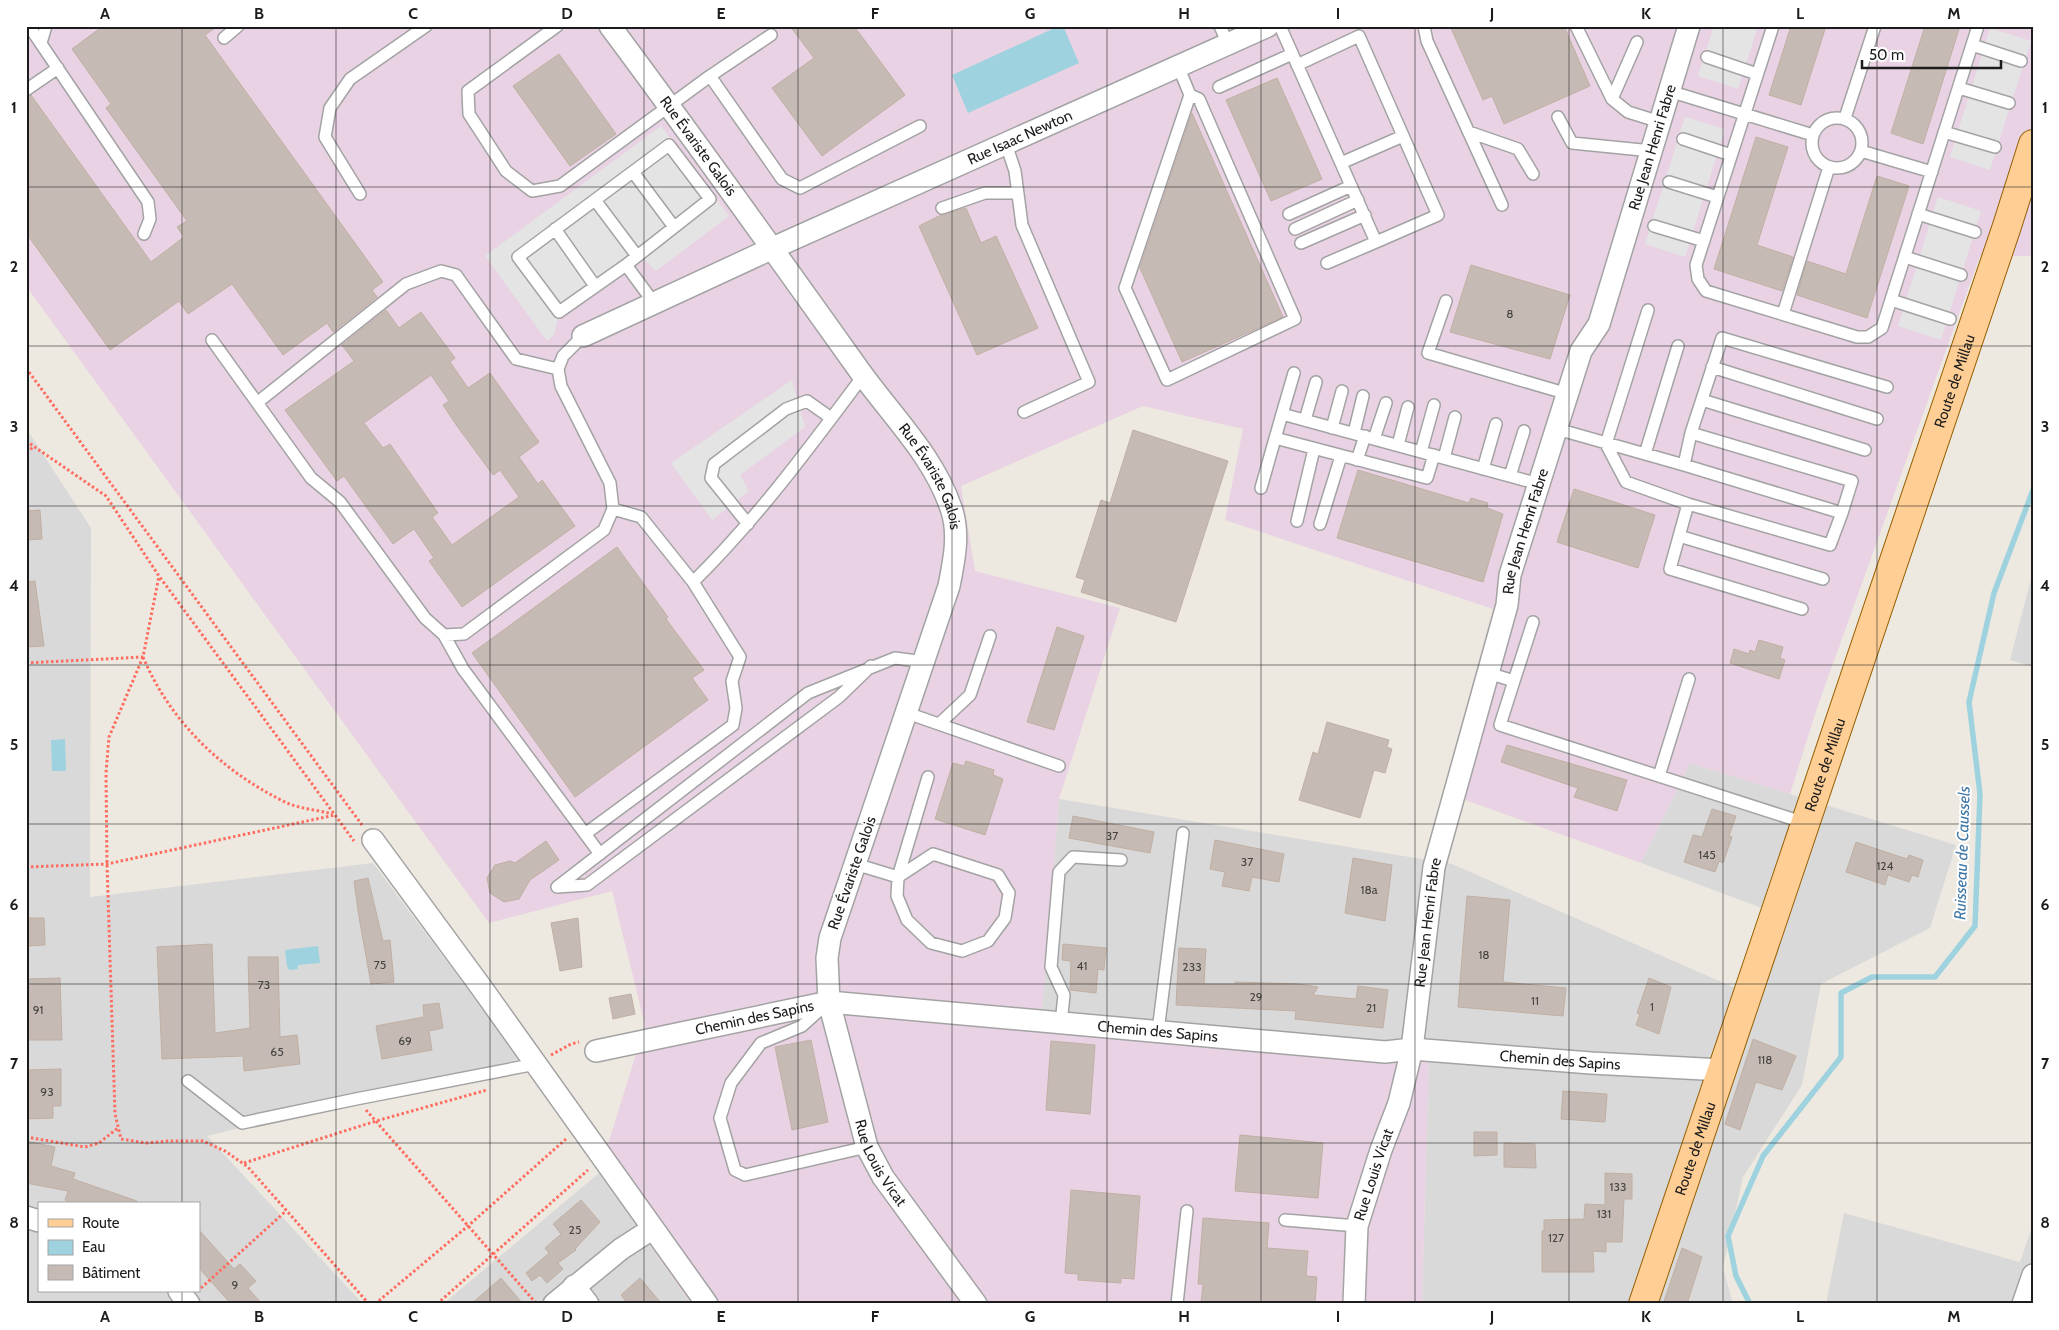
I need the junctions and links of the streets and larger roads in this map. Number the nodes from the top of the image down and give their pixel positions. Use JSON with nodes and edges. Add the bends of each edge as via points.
{"nodes":[{"id":1,"x":610,"y":26,"type":"edge"},
{"id":2,"x":1268,"y":26,"type":"edge"},
{"id":3,"x":1689,"y":26,"type":"edge"},
{"id":4,"x":1224,"y":35,"type":"edge"},
{"id":5,"x":2033,"y":144,"type":"edge"},
{"id":6,"x":2033,"y":157,"type":"edge"},
{"id":7,"x":2007,"y":226,"type":"junction"},
{"id":8,"x":773,"y":248,"type":"junction"},
{"id":9,"x":583,"y":336,"type":"road end"},
{"id":10,"x":373,"y":840,"type":"road end"},
{"id":11,"x":830,"y":1002,"type":"junction"},
{"id":12,"x":1412,"y":1049,"type":"junction"},
{"id":13,"x":596,"y":1051,"type":"road end"},
{"id":14,"x":1722,"y":1070,"type":"junction"},
{"id":15,"x":26,"y":1217,"type":"edge"},
{"id":16,"x":38,"y":1221,"type":"edge"},
{"id":17,"x":652,"y":1228,"type":"junction"},
{"id":18,"x":2033,"y":1275,"type":"edge"},
{"id":19,"x":574,"y":1286,"type":"junction"},
{"id":20,"x":180,"y":1292,"type":"edge"},
{"id":21,"x":190,"y":1304,"type":"edge"},
{"id":22,"x":554,"y":1304,"type":"edge"},
{"id":23,"x":588,"y":1304,"type":"edge"},
{"id":24,"x":707,"y":1304,"type":"edge"},
{"id":25,"x":976,"y":1304,"type":"edge"},
{"id":26,"x":1354,"y":1304,"type":"edge"},
{"id":27,"x":1643,"y":1304,"type":"edge"},
{"id":28,"x":2023,"y":1304,"type":"edge"}],
"edges":[{"from":1,"to":8,"type":"street","name":"Rue Évariste Galois"},
{"from":2,"to":4,"type":"street","name":"Rue Isaac Newton"},
{"from":3,"to":12,"type":"street","name":"Rue Jean Henri Fabre","via":[[1599,324],[1582,351],[1510,575],[1507,605],[1434,868]]},
{"from":4,"to":8,"type":"street","name":"Rue Isaac Newton","via":[[1178,66]]},
{"from":5,"to":7,"type":"main road","name":"Route de Millau"},
{"from":6,"to":7,"type":"main road","name":"Route de Millau"},
{"from":7,"to":14,"type":"main road","name":"Route de Millau"},
{"from":8,"to":9,"type":"street","name":"Rue Isaac Newton"},
{"from":8,"to":11,"type":"street","name":"Rue Évariste Galois","via":[[941,481],[952,510],[956,535],[949,586],[830,938],[827,958]]},
{"from":10,"to":17,"type":"street"},
{"from":11,"to":12,"type":"street","name":"Chemin des Sapins","via":[[1385,1052]]},
{"from":11,"to":13,"type":"street","name":"Chemin des Sapins"},
{"from":11,"to":25,"type":"street","name":"Rue Louis Vicat","via":[[867,1147],[883,1177]]},
{"from":12,"to":14,"type":"street","name":"Chemin des Sapins"},
{"from":12,"to":26,"type":"street","name":"Rue Louis Vicat","via":[[1398,1103],[1357,1226]]},
{"from":14,"to":27,"type":"main road","name":"Route de Millau"},
{"from":15,"to":16,"type":"street"},
{"from":17,"to":19,"type":"street"},
{"from":17,"to":24,"type":"street"},
{"from":18,"to":28,"type":"street"},
{"from":19,"to":22,"type":"street"},
{"from":19,"to":23,"type":"street"},
{"from":20,"to":21,"type":"street"}]}
